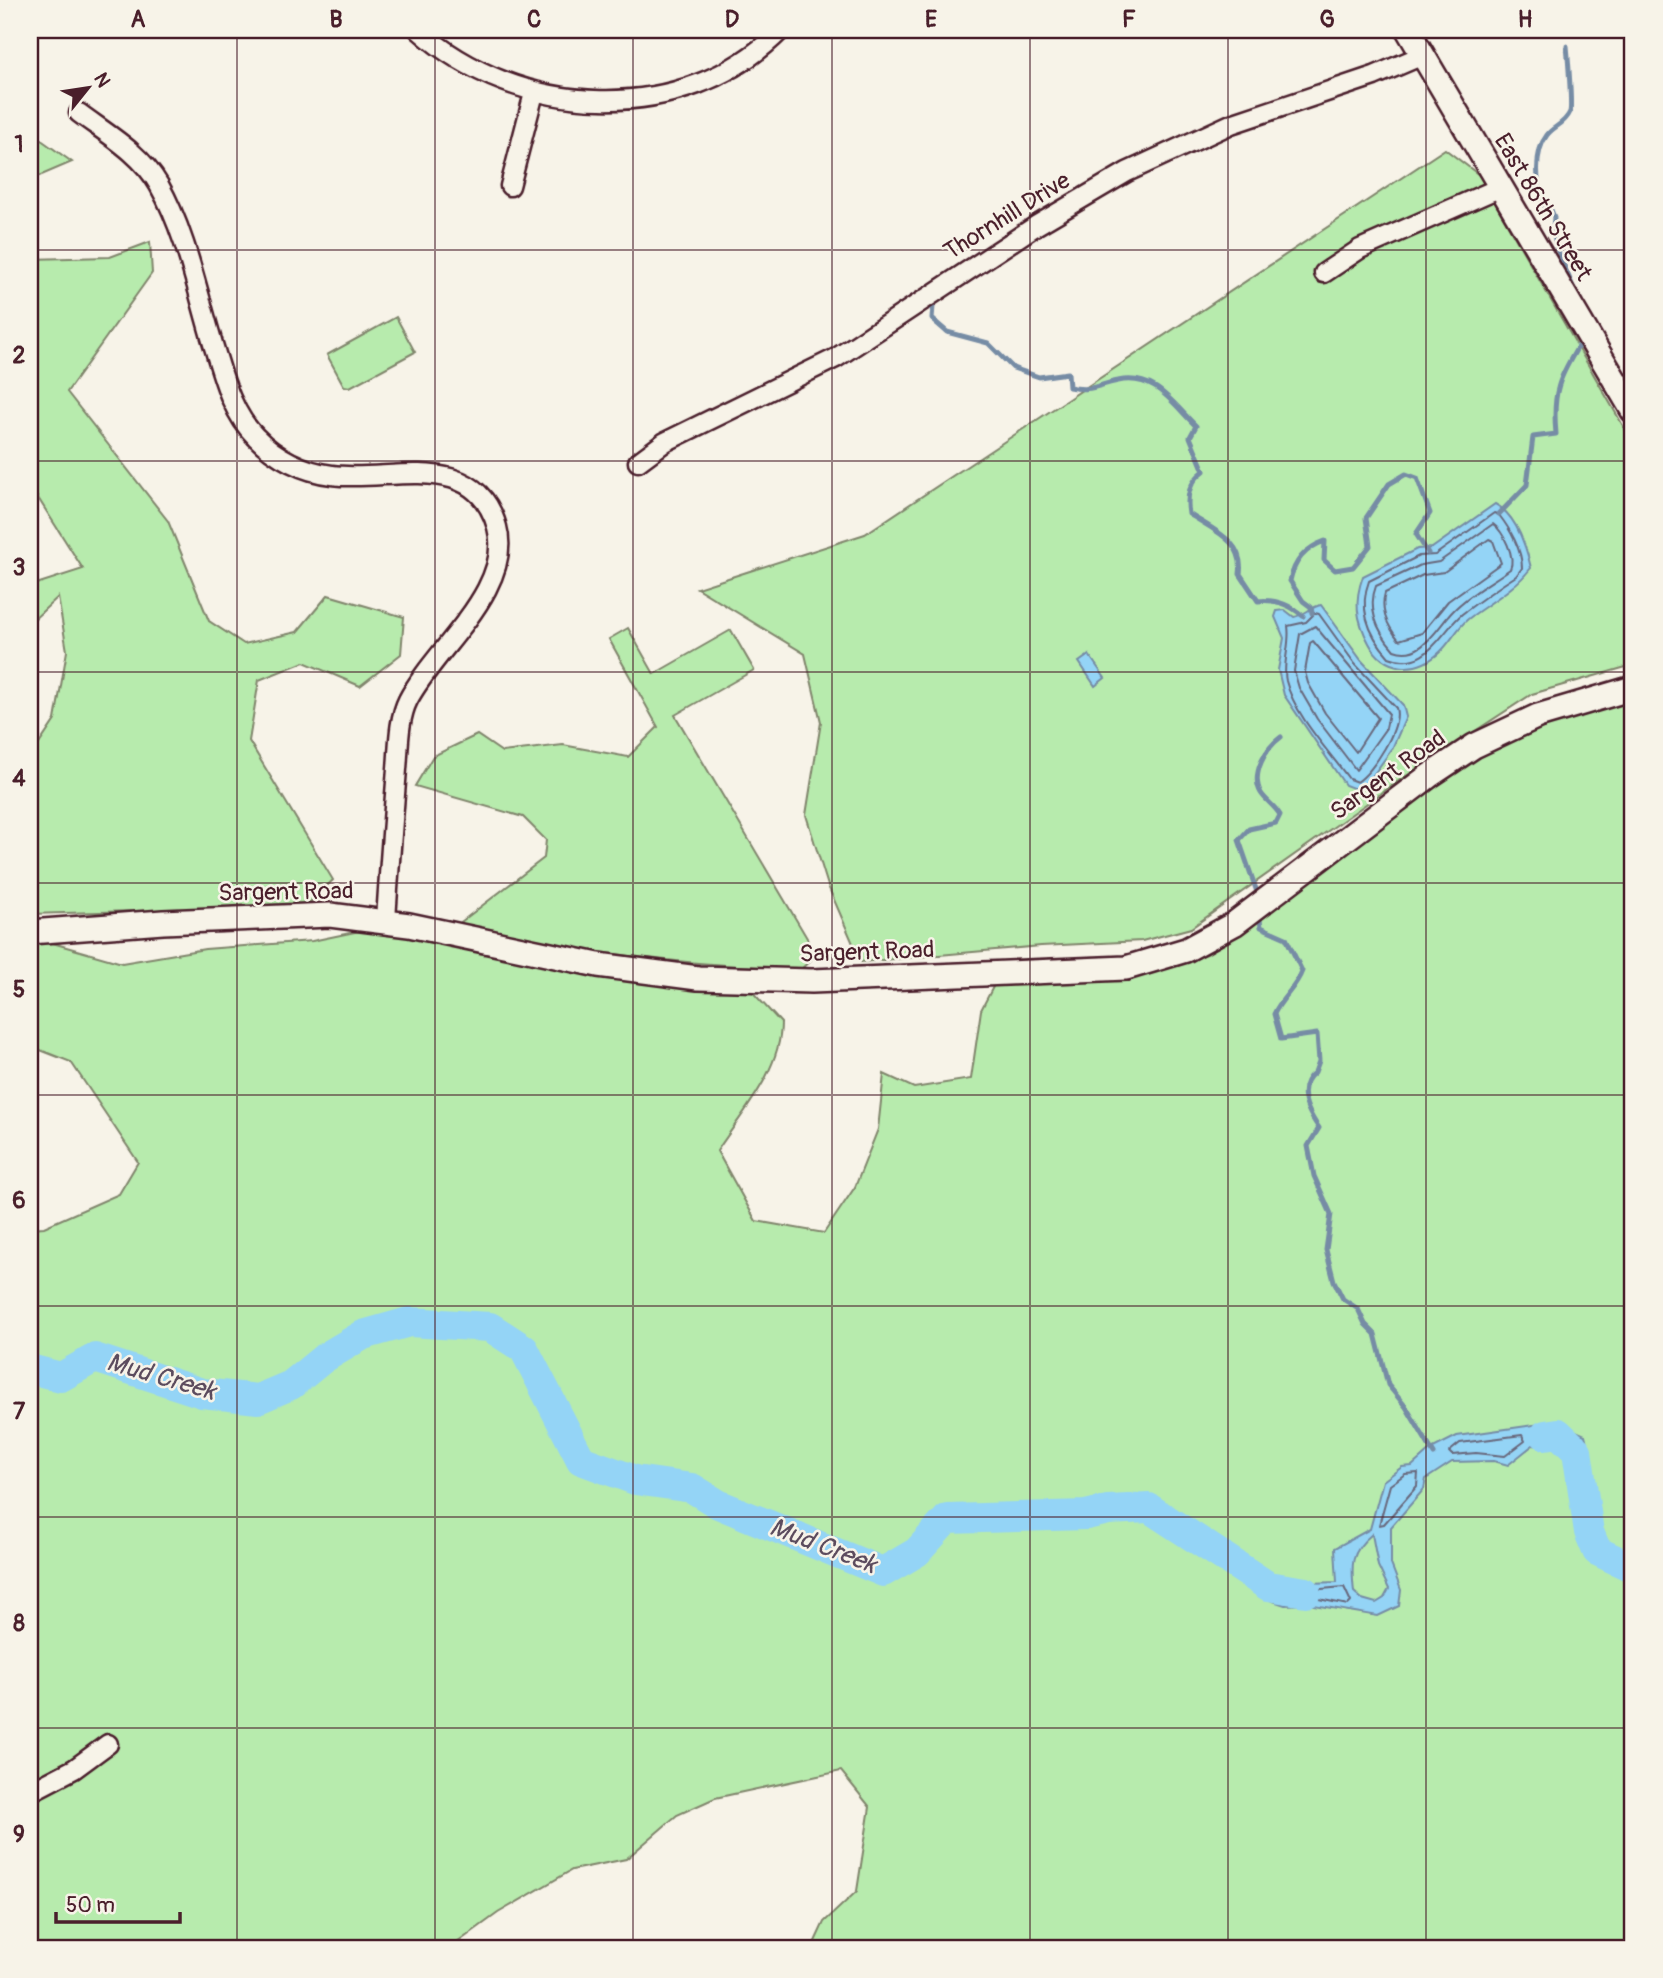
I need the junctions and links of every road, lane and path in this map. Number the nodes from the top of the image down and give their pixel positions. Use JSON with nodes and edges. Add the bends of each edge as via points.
{"nodes":[{"id":1,"x":419,"y":30,"type":"edge"},
{"id":2,"x":781,"y":30,"type":"edge"},
{"id":3,"x":1408,"y":30,"type":"edge"},
{"id":4,"x":1423,"y":55,"type":"junction"},
{"id":5,"x":534,"y":93,"type":"junction"},
{"id":6,"x":79,"y":113,"type":"dead end"},
{"id":7,"x":510,"y":186,"type":"dead end"},
{"id":8,"x":1501,"y":187,"type":"junction"},
{"id":9,"x":1324,"y":273,"type":"dead end"},
{"id":10,"x":1633,"y":411,"type":"edge"},
{"id":11,"x":638,"y":462,"type":"dead end"},
{"id":12,"x":1633,"y":688,"type":"edge"},
{"id":13,"x":386,"y":921,"type":"junction"},
{"id":14,"x":30,"y":932,"type":"edge"},
{"id":15,"x":108,"y":1744,"type":"dead end"},
{"id":16,"x":30,"y":1792,"type":"edge"}],
"edges":[{"from":1,"to":5,"type":"street","via":[[470,68]]},
{"from":2,"to":5,"type":"street","via":[[738,63],[670,92],[601,101]]},
{"from":3,"to":4,"type":"street","name":"East 86th Street"},
{"from":4,"to":8,"type":"street","name":"East 86th Street"},
{"from":4,"to":11,"type":"street","name":"Thornhill Drive","via":[[1231,124],[1142,165],[1037,225],[836,358],[665,442]]},
{"from":5,"to":7,"type":"street"},
{"from":6,"to":13,"type":"street","via":[[138,157],[158,183],[176,221],[226,388],[254,436],[283,458],[316,472],[350,477],[445,474],[481,497],[497,527],[498,559],[489,587],[406,703]]},
{"from":8,"to":9,"type":"street","via":[[1360,249]]},
{"from":8,"to":10,"type":"street","name":"East 86th Street"},
{"from":12,"to":13,"type":"street","name":"Sargent Road","via":[[1538,716],[1474,746],[1234,924],[1186,950],[1133,966],[911,978],[718,979],[598,965]]},
{"from":13,"to":14,"type":"street","name":"Sargent Road","via":[[318,915]]},
{"from":15,"to":16,"type":"street"}]}
